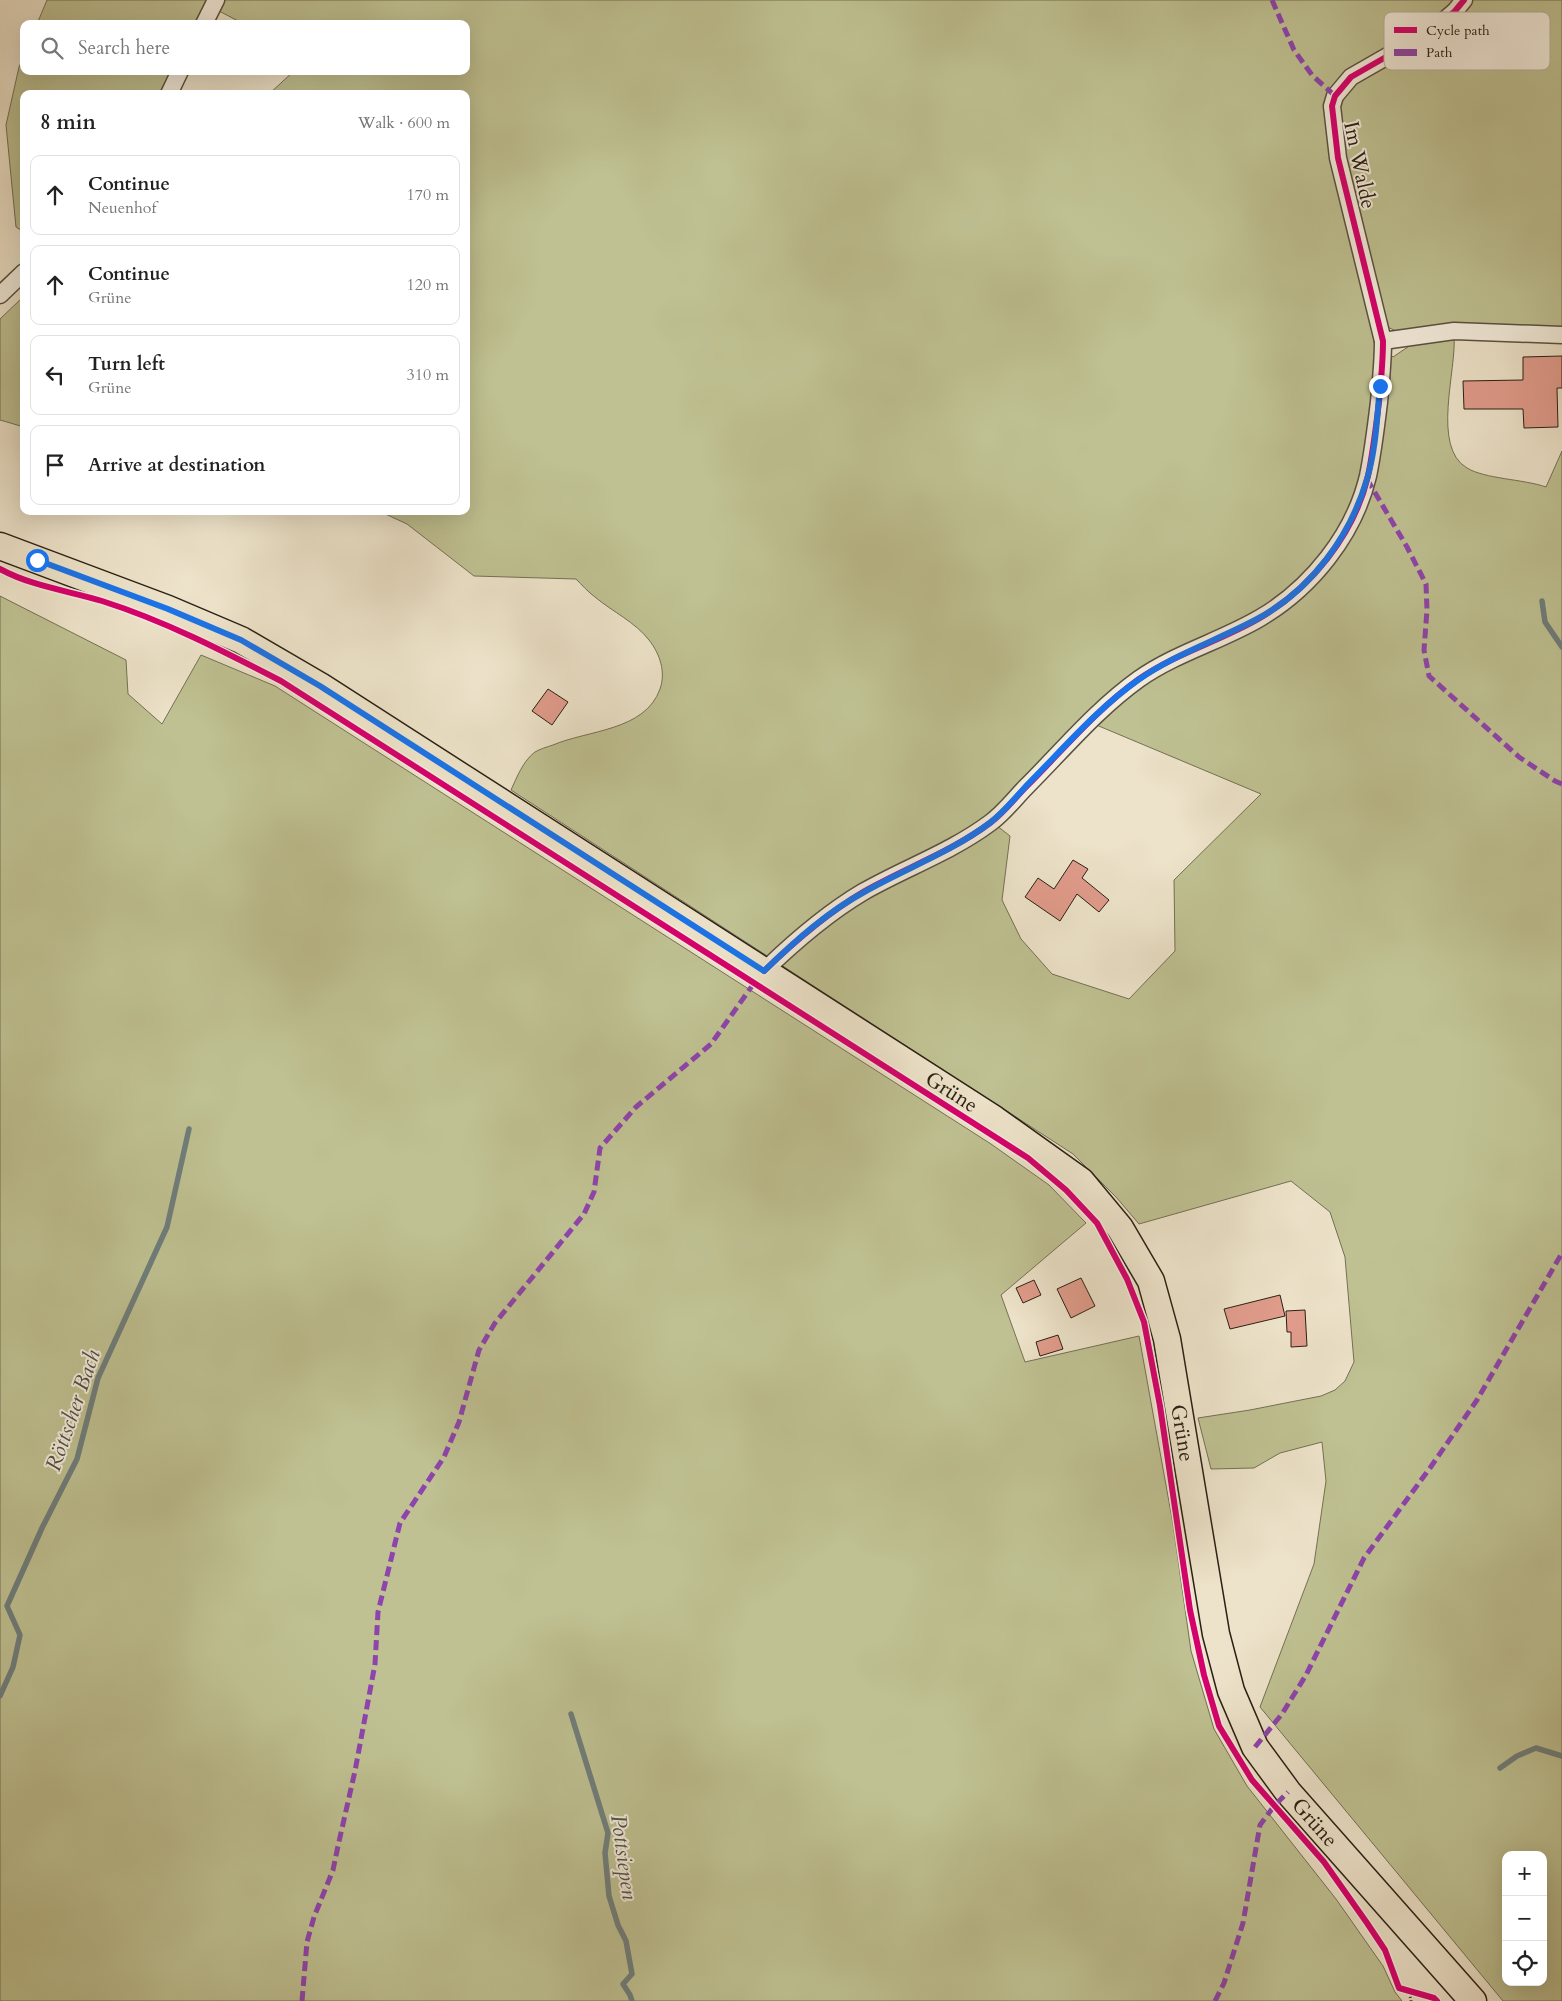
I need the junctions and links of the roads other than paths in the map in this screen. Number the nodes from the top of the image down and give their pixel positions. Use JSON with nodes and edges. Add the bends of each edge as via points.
{"nodes":[{"id":1,"x":216,"y":0,"type":"edge"},
{"id":2,"x":1464,"y":0,"type":"edge"},
{"id":3,"x":1454,"y":12,"type":"edge"},
{"id":4,"x":206,"y":20,"type":"edge"},
{"id":5,"x":1384,"y":58,"type":"edge"},
{"id":6,"x":178,"y":75,"type":"edge"},
{"id":7,"x":171,"y":90,"type":"edge"},
{"id":8,"x":20,"y":276,"type":"edge"},
{"id":9,"x":0,"y":295,"type":"edge"},
{"id":10,"x":1562,"y":335,"type":"edge"},
{"id":11,"x":1383,"y":341,"type":"junction"},
{"id":12,"x":0,"y":546,"type":"edge"},
{"id":13,"x":764,"y":971,"type":"junction"},
{"id":14,"x":1470,"y":2000,"type":"edge"}],
"edges":[{"from":1,"to":4,"type":"street"},
{"from":2,"to":3,"type":"street","name":"Im Walde"},
{"from":5,"to":11,"type":"street","name":"Im Walde","via":[[1352,77],[1335,96],[1332,106],[1338,158]]},
{"from":6,"to":7,"type":"street"},
{"from":8,"to":9,"type":"street"},
{"from":10,"to":11,"type":"street","via":[[1454,331]]},
{"from":11,"to":13,"type":"street","via":[[1377,421],[1367,479],[1341,538],[1306,584],[1257,619],[1172,659],[1140,678],[1091,721],[991,822],[936,856],[865,891],[828,915]]},
{"from":12,"to":13,"type":"main road","name":"Grüne","via":[[241,640],[320,686]]},
{"from":13,"to":14,"type":"main road","name":"Grüne","via":[[1010,1130],[1081,1181],[1120,1228],[1151,1281],[1167,1339],[1216,1634],[1231,1691],[1256,1747],[1288,1792]]}]}
